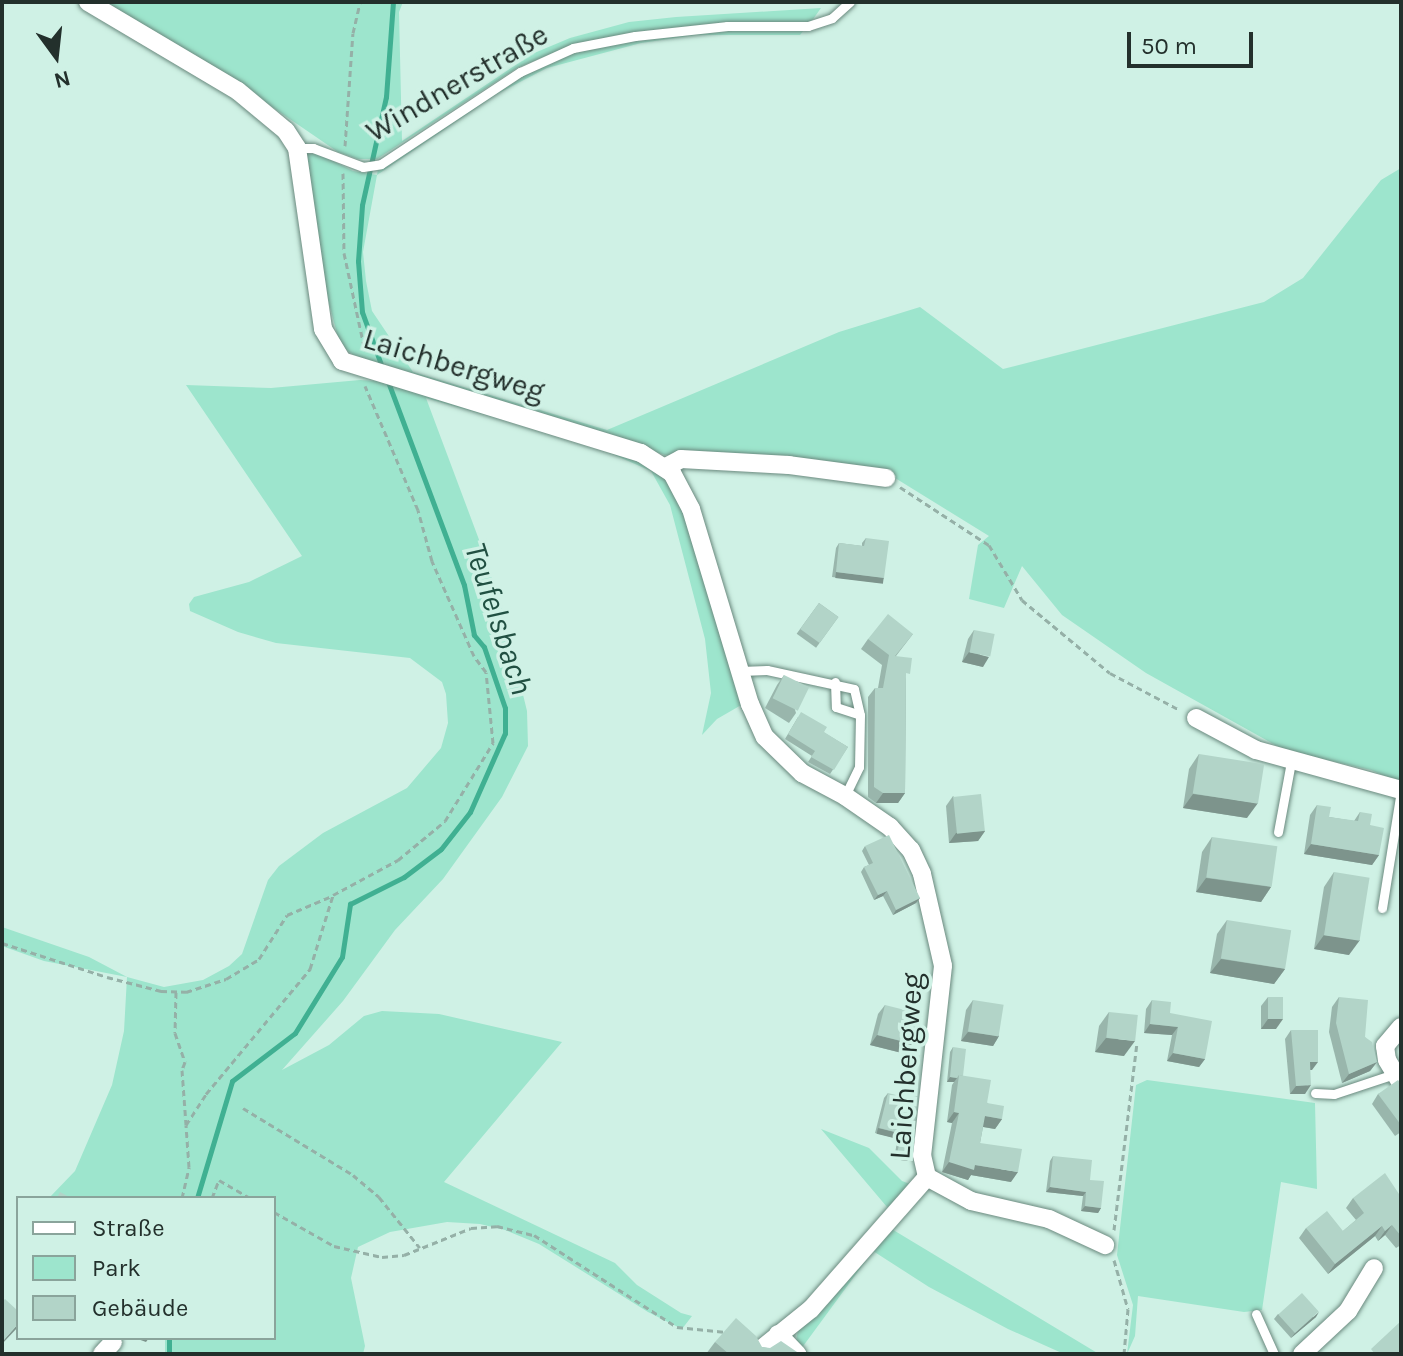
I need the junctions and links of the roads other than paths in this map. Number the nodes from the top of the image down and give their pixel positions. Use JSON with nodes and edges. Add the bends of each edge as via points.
{"nodes":[{"id":1,"x":88,"y":2,"type":"edge"},
{"id":2,"x":850,"y":2,"type":"edge"},
{"id":3,"x":297,"y":148,"type":"junction"},
{"id":4,"x":666,"y":467,"type":"junction"},
{"id":5,"x":886,"y":478,"type":"road end"},
{"id":6,"x":740,"y":671,"type":"junction"},
{"id":7,"x":835,"y":682,"type":"junction"},
{"id":8,"x":860,"y":715,"type":"junction"},
{"id":9,"x":1196,"y":718,"type":"road end"},
{"id":10,"x":1291,"y":762,"type":"junction"},
{"id":11,"x":1401,"y":791,"type":"edge"},
{"id":12,"x":845,"y":796,"type":"junction"},
{"id":13,"x":1278,"y":832,"type":"dead end"},
{"id":14,"x":1382,"y":908,"type":"dead end"},
{"id":15,"x":1401,"y":1027,"type":"edge"},
{"id":16,"x":1397,"y":1079,"type":"edge"},
{"id":17,"x":1315,"y":1093,"type":"dead end"},
{"id":18,"x":927,"y":1177,"type":"junction"},
{"id":19,"x":1105,"y":1245,"type":"road end"},
{"id":20,"x":1374,"y":1268,"type":"dead end"},
{"id":21,"x":1256,"y":1314,"type":"dead end"},
{"id":22,"x":778,"y":1334,"type":"junction"},
{"id":23,"x":755,"y":1354,"type":"edge"},
{"id":24,"x":797,"y":1354,"type":"edge"},
{"id":25,"x":1274,"y":1354,"type":"edge"},
{"id":26,"x":1302,"y":1354,"type":"edge"}],
"edges":[{"from":1,"to":3,"type":"street","via":[[267,111]]},
{"from":2,"to":3,"type":"lane","name":"Windnerstraße","via":[[832,18],[808,26],[727,26],[573,48],[520,72],[381,164],[363,167],[313,148]]},
{"from":3,"to":4,"type":"street","name":"Laichbergweg","via":[[323,329],[342,361],[597,438]]},
{"from":4,"to":5,"type":"street","via":[[681,459]]},
{"from":4,"to":6,"type":"street","name":"Laichbergweg","via":[[691,509]]},
{"from":6,"to":7,"type":"lane","via":[[767,670]]},
{"from":6,"to":12,"type":"street","name":"Laichbergweg","via":[[757,721],[775,749],[802,773]]},
{"from":7,"to":8,"type":"lane","via":[[854,689]]},
{"from":7,"to":8,"type":"lane","via":[[836,707]]},
{"from":8,"to":12,"type":"lane","via":[[859,767]]},
{"from":9,"to":10,"type":"street"},
{"from":10,"to":11,"type":"street"},
{"from":10,"to":13,"type":"lane"},
{"from":11,"to":14,"type":"lane"},
{"from":12,"to":18,"type":"street","name":"Laichbergweg","via":[[890,827],[911,850],[922,874],[941,957],[922,1155]]},
{"from":15,"to":16,"type":"street","via":[[1385,1046]]},
{"from":16,"to":17,"type":"lane","via":[[1334,1094]]},
{"from":18,"to":19,"type":"street","via":[[971,1201],[1049,1219]]},
{"from":18,"to":22,"type":"street","name":"Laichbergweg","via":[[811,1309]]},
{"from":20,"to":26,"type":"street","via":[[1348,1311]]},
{"from":21,"to":25,"type":"lane"},
{"from":22,"to":23,"type":"street","name":"Laichbergweg"},
{"from":22,"to":24,"type":"street"}]}
